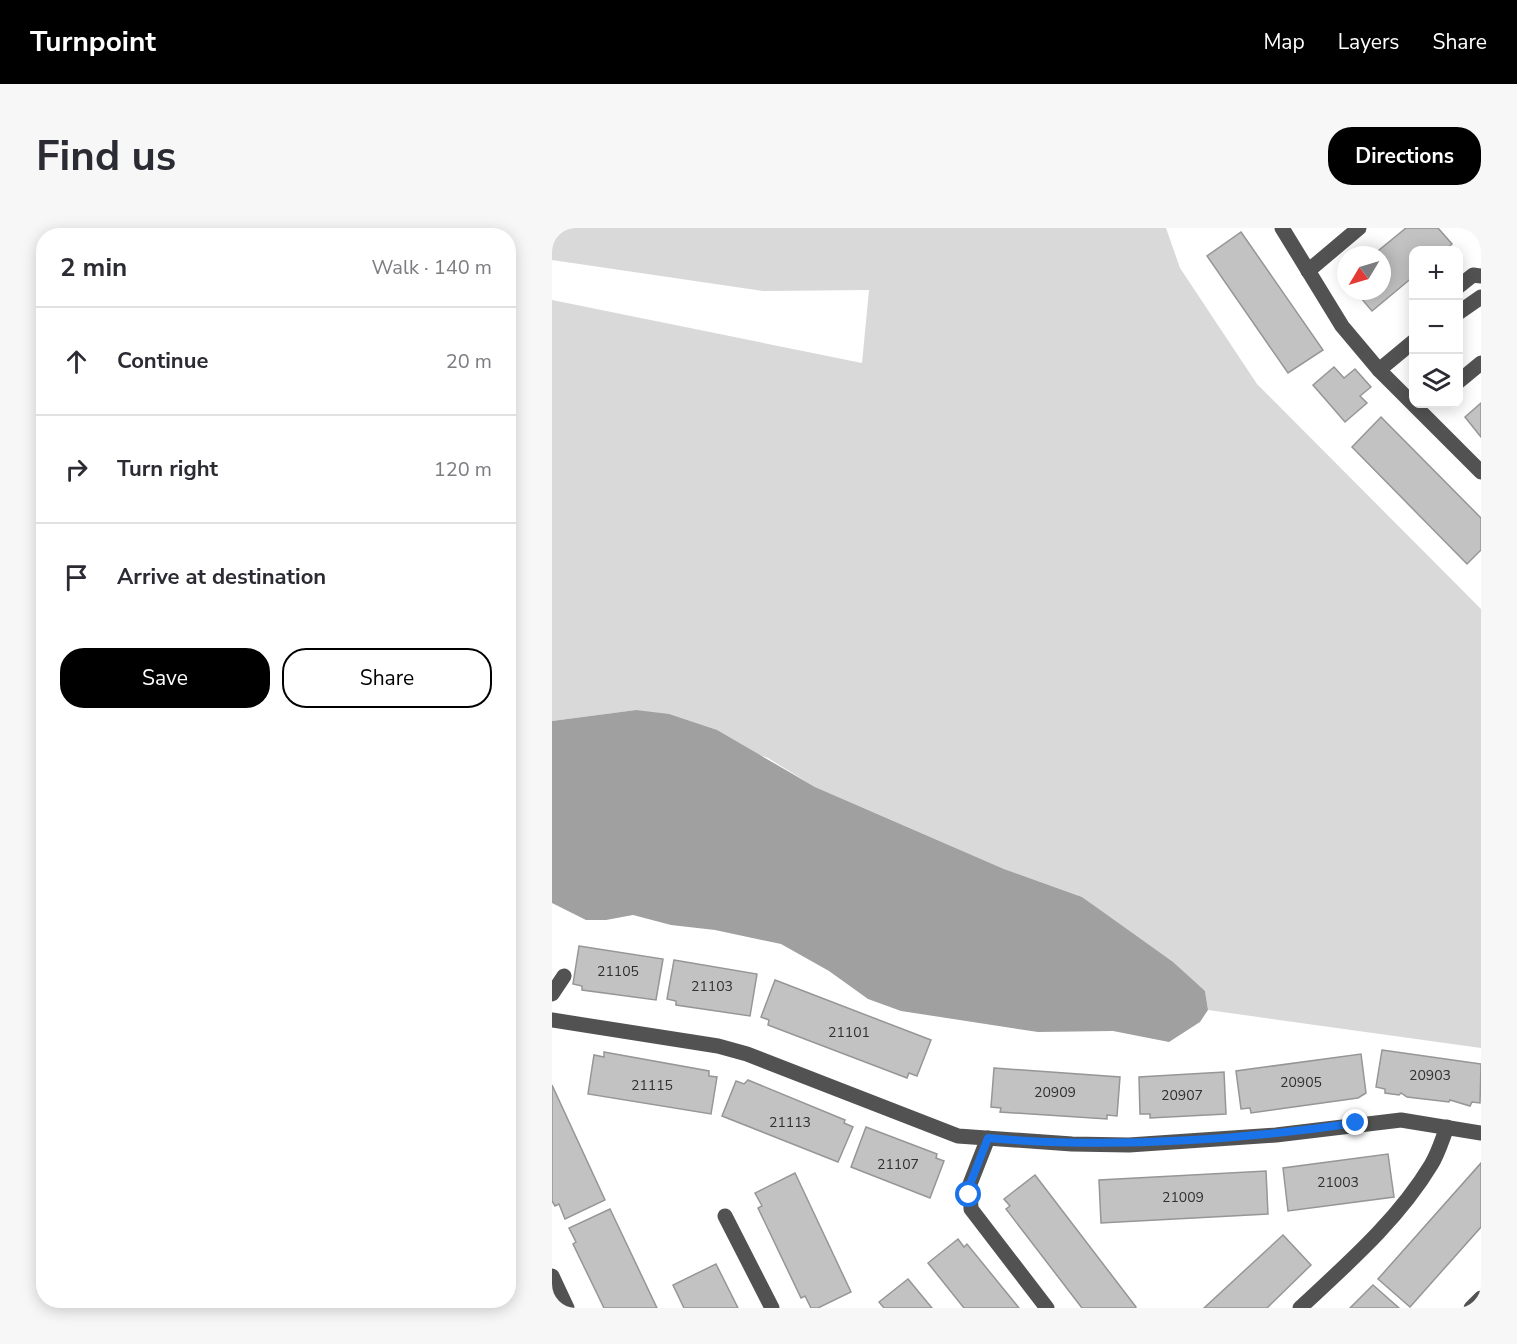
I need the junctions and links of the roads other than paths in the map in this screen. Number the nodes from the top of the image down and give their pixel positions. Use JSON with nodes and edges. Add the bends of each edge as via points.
{"nodes":[{"id":1,"x":1282,"y":228,"type":"edge"},
{"id":2,"x":1359,"y":228,"type":"edge"},
{"id":3,"x":1308,"y":271,"type":"junction"},
{"id":4,"x":1481,"y":276,"type":"edge"},
{"id":5,"x":1463,"y":283,"type":"edge"},
{"id":6,"x":1481,"y":297,"type":"edge"},
{"id":7,"x":1463,"y":310,"type":"edge"},
{"id":8,"x":1409,"y":344,"type":"edge"},
{"id":9,"x":1481,"y":363,"type":"edge"},
{"id":10,"x":1379,"y":370,"type":"junction"},
{"id":11,"x":1463,"y":378,"type":"edge"},
{"id":12,"x":1409,"y":394,"type":"edge"},
{"id":13,"x":1427,"y":408,"type":"edge"},
{"id":14,"x":1481,"y":472,"type":"edge"},
{"id":15,"x":564,"y":976,"type":"dead end"},
{"id":16,"x":552,"y":994,"type":"edge"},
{"id":17,"x":552,"y":1020,"type":"edge"},
{"id":18,"x":1447,"y":1127,"type":"junction"},
{"id":19,"x":1481,"y":1133,"type":"edge"},
{"id":20,"x":988,"y":1138,"type":"junction"},
{"id":21,"x":725,"y":1216,"type":"dead end"},
{"id":22,"x":552,"y":1276,"type":"edge"},
{"id":23,"x":1481,"y":1298,"type":"edge"},
{"id":24,"x":567,"y":1308,"type":"edge"},
{"id":25,"x":772,"y":1308,"type":"edge"},
{"id":26,"x":1047,"y":1308,"type":"edge"},
{"id":27,"x":1300,"y":1308,"type":"edge"},
{"id":28,"x":1471,"y":1308,"type":"edge"}],
"edges":[{"from":1,"to":3,"type":"street"},
{"from":2,"to":3,"type":"street"},
{"from":3,"to":10,"type":"street","via":[[1342,326]]},
{"from":4,"to":5,"type":"street","via":[[1473,275]]},
{"from":6,"to":7,"type":"street"},
{"from":8,"to":10,"type":"street"},
{"from":9,"to":11,"type":"street"},
{"from":10,"to":12,"type":"street"},
{"from":13,"to":14,"type":"street"},
{"from":15,"to":16,"type":"street"},
{"from":17,"to":20,"type":"street","via":[[718,1046],[958,1136]]},
{"from":18,"to":19,"type":"street"},
{"from":18,"to":20,"type":"street","via":[[1401,1120],[1276,1135],[1129,1145]]},
{"from":18,"to":27,"type":"street","via":[[1432,1163],[1413,1192]]},
{"from":20,"to":26,"type":"street","via":[[970,1184],[972,1209]]},
{"from":21,"to":25,"type":"street"},
{"from":22,"to":24,"type":"street"},
{"from":23,"to":28,"type":"street"}]}
